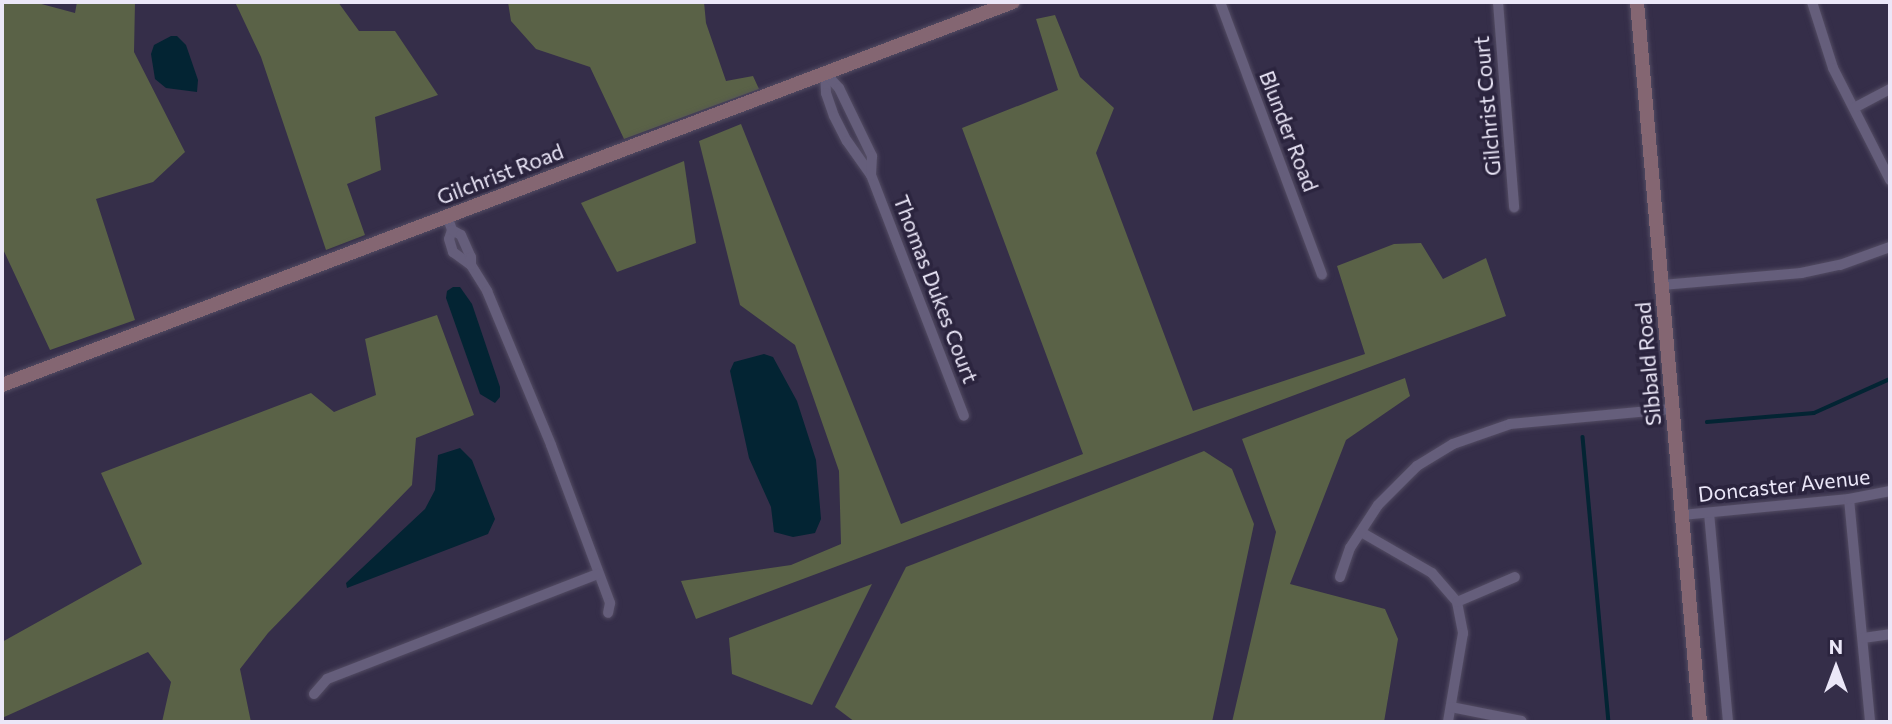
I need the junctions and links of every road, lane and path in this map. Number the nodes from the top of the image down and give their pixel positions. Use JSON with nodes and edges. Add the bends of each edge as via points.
{"nodes":[{"id":1,"x":1013,"y":2,"type":"edge"},
{"id":2,"x":1220,"y":2,"type":"edge"},
{"id":3,"x":1498,"y":2,"type":"edge"},
{"id":4,"x":1637,"y":2,"type":"edge"},
{"id":5,"x":1812,"y":2,"type":"edge"},
{"id":6,"x":825,"y":73,"type":"junction"},
{"id":7,"x":1890,"y":89,"type":"edge"},
{"id":8,"x":1854,"y":108,"type":"junction"},
{"id":9,"x":871,"y":175,"type":"junction"},
{"id":10,"x":1890,"y":180,"type":"edge"},
{"id":11,"x":1514,"y":207,"type":"dead end"},
{"id":12,"x":450,"y":223,"type":"junction"},
{"id":13,"x":1890,"y":247,"type":"edge"},
{"id":14,"x":1322,"y":275,"type":"dead end"},
{"id":15,"x":1662,"y":285,"type":"junction"},
{"id":16,"x":2,"y":385,"type":"edge"},
{"id":17,"x":1673,"y":409,"type":"junction"},
{"id":18,"x":964,"y":416,"type":"dead end"},
{"id":19,"x":1890,"y":491,"type":"edge"},
{"id":20,"x":1849,"y":499,"type":"junction"},
{"id":21,"x":1709,"y":513,"type":"junction"},
{"id":22,"x":1682,"y":515,"type":"junction"},
{"id":23,"x":1361,"y":532,"type":"junction"},
{"id":24,"x":598,"y":574,"type":"junction"},
{"id":25,"x":1340,"y":577,"type":"dead end"},
{"id":26,"x":1515,"y":577,"type":"dead end"},
{"id":27,"x":1457,"y":602,"type":"junction"},
{"id":28,"x":608,"y":613,"type":"dead end"},
{"id":29,"x":1890,"y":634,"type":"edge"},
{"id":30,"x":1863,"y":638,"type":"junction"},
{"id":31,"x":314,"y":694,"type":"dead end"},
{"id":32,"x":1451,"y":707,"type":"junction"},
{"id":33,"x":1522,"y":721,"type":"edge"},
{"id":34,"x":1448,"y":722,"type":"edge"},
{"id":35,"x":1700,"y":722,"type":"edge"},
{"id":36,"x":1728,"y":722,"type":"edge"},
{"id":37,"x":1870,"y":722,"type":"edge"}],
"edges":[{"from":1,"to":6,"type":"street","name":"Gilchrist Road"},
{"from":2,"to":14,"type":"street","name":"Blunder Road"},
{"from":3,"to":11,"type":"street","name":"Gilchrist Court"},
{"from":4,"to":15,"type":"street","name":"Sibbald Road"},
{"from":5,"to":8,"type":"street","via":[[1833,68]]},
{"from":6,"to":9,"type":"street","name":"Thomas Dukes Court","via":[[834,116]]},
{"from":6,"to":9,"type":"street","name":"Thomas Dukes Court","via":[[839,88],[872,156]]},
{"from":6,"to":12,"type":"street","name":"Gilchrist Road"},
{"from":7,"to":8,"type":"street"},
{"from":8,"to":10,"type":"street"},
{"from":9,"to":18,"type":"street","name":"Thomas Dukes Court"},
{"from":12,"to":16,"type":"street","name":"Gilchrist Road"},
{"from":12,"to":24,"type":"street","via":[[453,252],[471,265],[487,291],[551,444]]},
{"from":13,"to":15,"type":"street","via":[[1801,273]]},
{"from":15,"to":17,"type":"street","name":"Sibbald Road"},
{"from":17,"to":22,"type":"street","name":"Sibbald Road"},
{"from":17,"to":23,"type":"street","via":[[1531,421],[1473,435],[1417,466],[1378,505]]},
{"from":19,"to":20,"type":"street","name":"Doncaster Avenue"},
{"from":20,"to":21,"type":"street","name":"Doncaster Avenue"},
{"from":20,"to":30,"type":"street"},
{"from":21,"to":22,"type":"street","name":"Doncaster Avenue"},
{"from":21,"to":36,"type":"street"},
{"from":22,"to":35,"type":"street","name":"Sibbald Road"},
{"from":23,"to":25,"type":"street"},
{"from":23,"to":27,"type":"street","via":[[1432,573]]},
{"from":24,"to":28,"type":"street","via":[[610,603]]},
{"from":24,"to":31,"type":"street","via":[[327,679]]},
{"from":26,"to":27,"type":"street"},
{"from":27,"to":32,"type":"street","via":[[1463,634]]},
{"from":29,"to":30,"type":"street"},
{"from":30,"to":37,"type":"street"},
{"from":32,"to":33,"type":"street"},
{"from":32,"to":34,"type":"street"}]}
